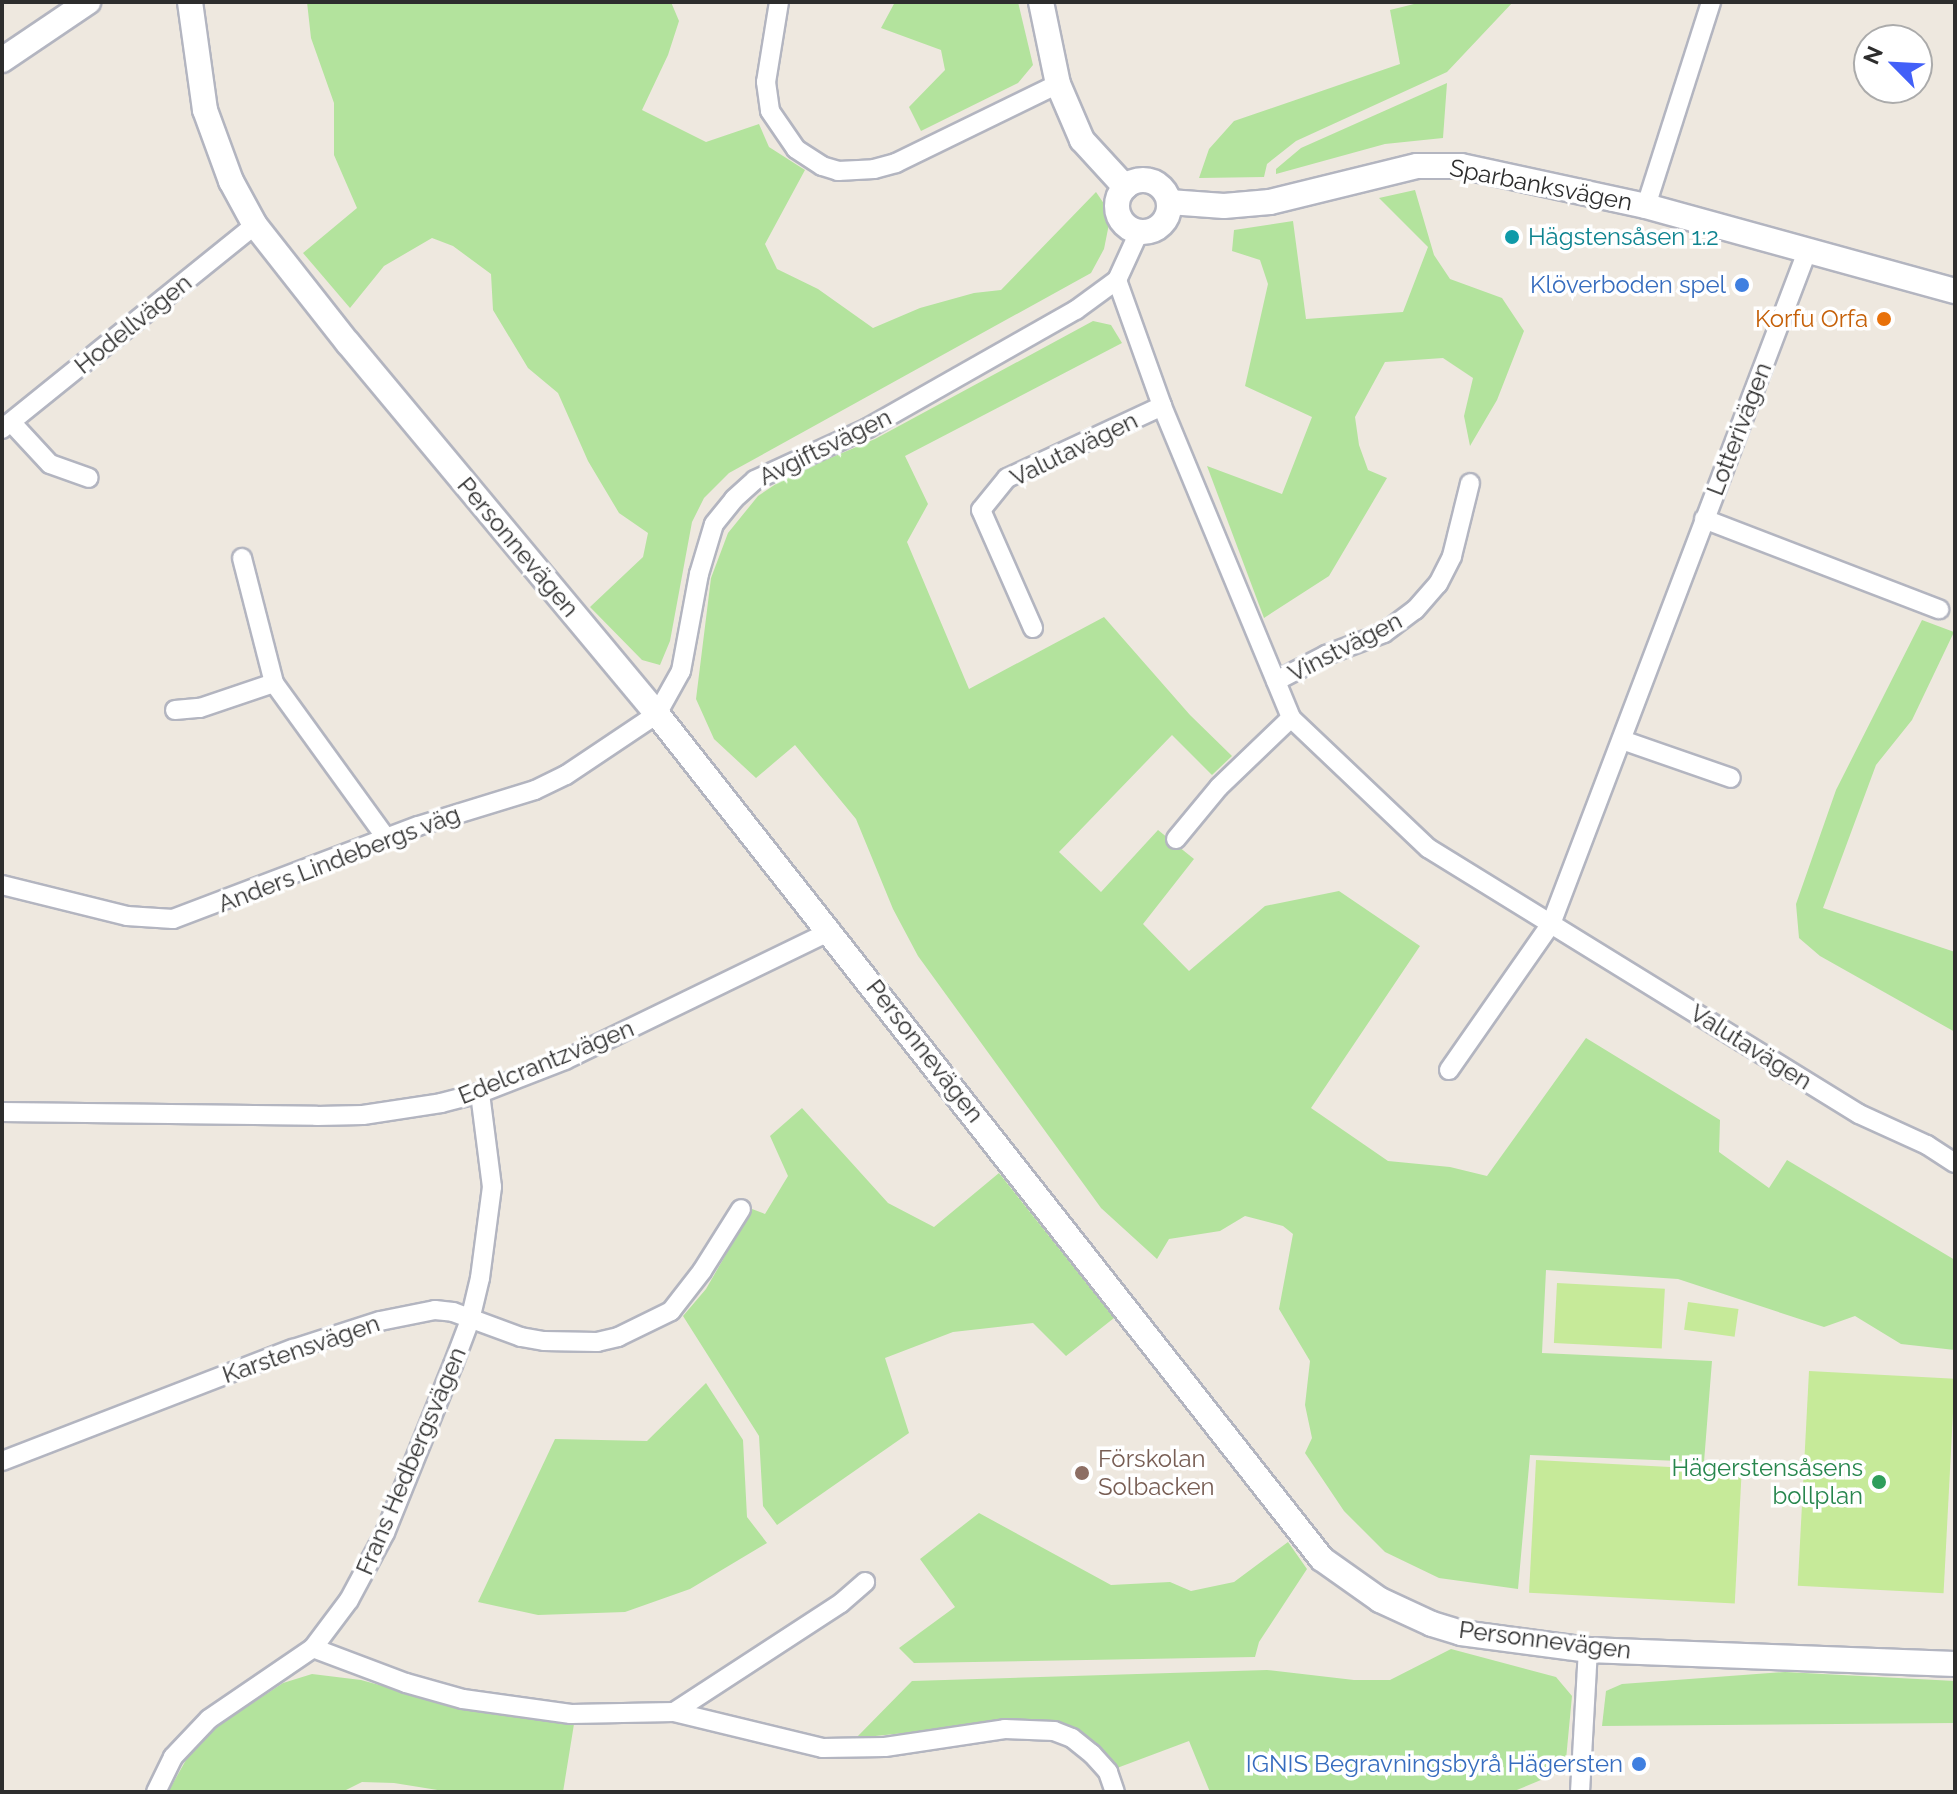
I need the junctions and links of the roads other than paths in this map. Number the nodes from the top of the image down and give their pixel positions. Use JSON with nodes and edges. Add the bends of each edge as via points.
{"nodes":[{"id":1,"x":88,"y":2,"type":"edge"},
{"id":2,"x":190,"y":2,"type":"edge"},
{"id":3,"x":779,"y":2,"type":"edge"},
{"id":4,"x":1041,"y":2,"type":"edge"},
{"id":5,"x":1711,"y":2,"type":"edge"},
{"id":6,"x":2,"y":60,"type":"edge"},
{"id":7,"x":1058,"y":84,"type":"junction"},
{"id":8,"x":1125,"y":187,"type":"junction"},
{"id":9,"x":1169,"y":202,"type":"junction"},
{"id":10,"x":1646,"y":206,"type":"junction"},
{"id":11,"x":255,"y":225,"type":"junction"},
{"id":12,"x":1139,"y":232,"type":"junction"},
{"id":13,"x":1808,"y":249,"type":"junction"},
{"id":14,"x":1117,"y":280,"type":"junction"},
{"id":15,"x":1955,"y":291,"type":"edge"},
{"id":16,"x":1162,"y":406,"type":"junction"},
{"id":17,"x":6,"y":426,"type":"edge"},
{"id":18,"x":89,"y":478,"type":"dead end"},
{"id":19,"x":1470,"y":483,"type":"dead end"},
{"id":20,"x":1704,"y":519,"type":"junction"},
{"id":21,"x":242,"y":558,"type":"dead end"},
{"id":22,"x":1939,"y":609,"type":"dead end"},
{"id":23,"x":1033,"y":628,"type":"dead end"},
{"id":24,"x":1276,"y":681,"type":"junction"},
{"id":25,"x":274,"y":683,"type":"junction"},
{"id":26,"x":175,"y":710,"type":"dead end"},
{"id":27,"x":657,"y":714,"type":"junction"},
{"id":28,"x":1291,"y":718,"type":"junction"},
{"id":29,"x":1622,"y":740,"type":"junction"},
{"id":30,"x":1731,"y":778,"type":"dead end"},
{"id":31,"x":386,"y":838,"type":"junction"},
{"id":32,"x":1176,"y":839,"type":"dead end"},
{"id":33,"x":2,"y":885,"type":"edge"},
{"id":34,"x":1551,"y":924,"type":"junction"},
{"id":35,"x":831,"y":931,"type":"junction"},
{"id":36,"x":1449,"y":1070,"type":"dead end"},
{"id":37,"x":480,"y":1093,"type":"junction"},
{"id":38,"x":2,"y":1112,"type":"edge"},
{"id":39,"x":1955,"y":1163,"type":"edge"},
{"id":40,"x":741,"y":1209,"type":"dead end"},
{"id":41,"x":470,"y":1320,"type":"junction"},
{"id":42,"x":2,"y":1461,"type":"edge"},
{"id":43,"x":865,"y":1582,"type":"dead end"},
{"id":44,"x":313,"y":1648,"type":"junction"},
{"id":45,"x":1588,"y":1650,"type":"junction"},
{"id":46,"x":1955,"y":1664,"type":"edge"},
{"id":47,"x":674,"y":1712,"type":"junction"},
{"id":48,"x":156,"y":1792,"type":"edge"},
{"id":49,"x":1115,"y":1792,"type":"edge"},
{"id":50,"x":1580,"y":1792,"type":"edge"}],
"edges":[{"from":1,"to":6,"type":"street"},
{"from":2,"to":11,"type":"street","name":"Personnevägen","via":[[205,110],[231,181]]},
{"from":3,"to":7,"type":"street","via":[[766,82],[770,111],[796,149],[838,171],[896,163]]},
{"from":4,"to":7,"type":"street"},
{"from":5,"to":10,"type":"street"},
{"from":7,"to":8,"type":"street","via":[[1082,140]]},
{"from":8,"to":9,"type":"street","via":[[1139,180],[1155,183]]},
{"from":8,"to":12,"type":"street","via":[[1118,202],[1120,218]]},
{"from":9,"to":10,"type":"street","name":"Sparbanksvägen","via":[[1270,202],[1445,164]]},
{"from":9,"to":12,"type":"street","via":[[1161,224]]},
{"from":10,"to":13,"type":"street","name":"Sparbanksvägen"},
{"from":11,"to":17,"type":"street","name":"Hodellvägen"},
{"from":11,"to":27,"type":"street","name":"Personnevägen"},
{"from":12,"to":14,"type":"street"},
{"from":13,"to":15,"type":"street","name":"Sparbanksvägen"},
{"from":13,"to":20,"type":"street","name":"Lotterivägen"},
{"from":14,"to":16,"type":"street","name":"Valutavägen"},
{"from":14,"to":27,"type":"street","name":"Avgiftsvägen","via":[[1076,310],[868,428],[755,480],[734,499],[714,524],[681,671]]},
{"from":16,"to":23,"type":"street","name":"Valutavägen","via":[[1007,478],[981,510]]},
{"from":16,"to":24,"type":"street","name":"Valutavägen"},
{"from":17,"to":18,"type":"street","name":"Hodellvägen","via":[[50,464]]},
{"from":19,"to":24,"type":"street","name":"Vinstvägen","via":[[1452,556],[1438,584],[1415,610],[1384,633]]},
{"from":20,"to":22,"type":"street","name":"Lotterivägen"},
{"from":20,"to":29,"type":"street","name":"Lotterivägen"},
{"from":21,"to":25,"type":"street"},
{"from":24,"to":28,"type":"street","name":"Valutavägen"},
{"from":25,"to":26,"type":"street","via":[[200,708]]},
{"from":25,"to":31,"type":"street"},
{"from":27,"to":31,"type":"street","name":"Anders Lindebergs väg","via":[[535,790]]},
{"from":27,"to":35,"type":"street","name":"Personnevägen"},
{"from":28,"to":32,"type":"street","via":[[1219,787]]},
{"from":28,"to":34,"type":"street","name":"Valutavägen","via":[[1428,848]]},
{"from":29,"to":30,"type":"street"},
{"from":29,"to":34,"type":"street","name":"Lotterivägen"},
{"from":31,"to":33,"type":"street","name":"Anders Lindebergs väg","via":[[173,919],[127,916]]},
{"from":34,"to":36,"type":"street"},
{"from":34,"to":39,"type":"street","name":"Valutavägen","via":[[1859,1114]]},
{"from":35,"to":37,"type":"street","name":"Edelcrantzvägen","via":[[637,1026]]},
{"from":35,"to":45,"type":"street","name":"Personnevägen","via":[[1322,1559],[1380,1600],[1432,1624],[1461,1633]]},
{"from":37,"to":38,"type":"street","name":"Edelcrantzvägen","via":[[363,1115]]},
{"from":37,"to":41,"type":"street","name":"Frans Hedbergsvägen","via":[[492,1187],[488,1236]]},
{"from":40,"to":41,"type":"street","name":"Karstensvägen","via":[[677,1304],[640,1328],[597,1342],[568,1344],[521,1337]]},
{"from":41,"to":42,"type":"street","name":"Karstensvägen","via":[[435,1310],[338,1333]]},
{"from":41,"to":44,"type":"street","name":"Frans Hedbergsvägen","via":[[385,1533],[349,1600]]},
{"from":43,"to":47,"type":"street"},
{"from":44,"to":47,"type":"street","via":[[463,1699],[571,1714]]},
{"from":44,"to":48,"type":"street","name":"Frans Hedbergsvägen","via":[[209,1719],[173,1757]]},
{"from":45,"to":46,"type":"street","name":"Personnevägen"},
{"from":45,"to":50,"type":"street"},
{"from":47,"to":49,"type":"street","via":[[837,1749],[1005,1729],[1054,1731],[1092,1754],[1108,1772]]}]}
